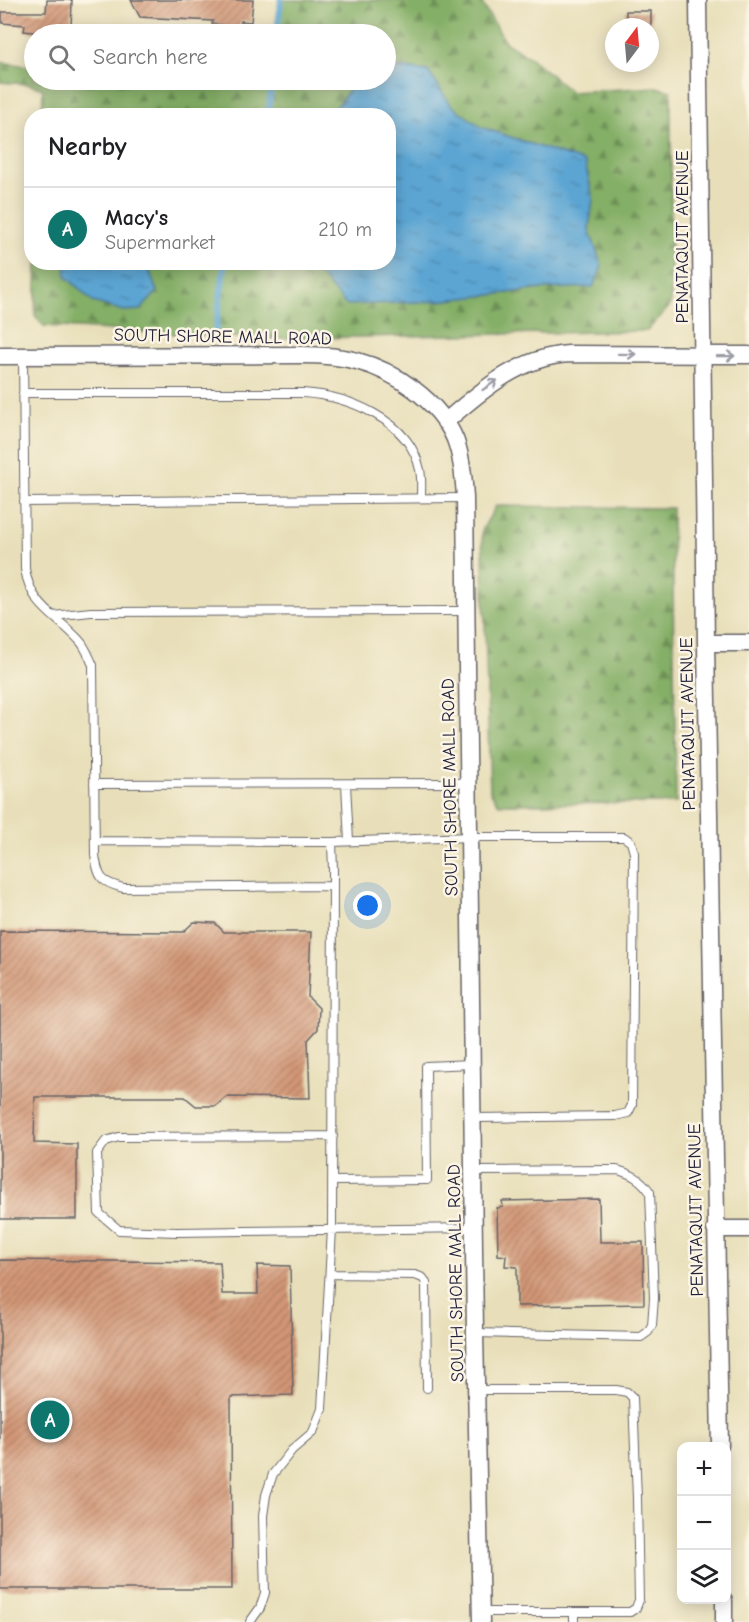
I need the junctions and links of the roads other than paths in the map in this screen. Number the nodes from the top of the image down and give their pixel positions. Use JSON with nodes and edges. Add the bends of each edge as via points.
{"nodes":[{"id":1,"x":698,"y":0,"type":"edge"},
{"id":2,"x":23,"y":355,"type":"junction"},
{"id":3,"x":749,"y":355,"type":"edge"},
{"id":4,"x":0,"y":356,"type":"edge"},
{"id":5,"x":702,"y":356,"type":"junction"},
{"id":6,"x":23,"y":393,"type":"junction"},
{"id":7,"x":445,"y":422,"type":"junction"},
{"id":8,"x":421,"y":498,"type":"junction"},
{"id":9,"x":465,"y":498,"type":"junction"},
{"id":10,"x":24,"y":502,"type":"junction"},
{"id":11,"x":466,"y":611,"type":"junction"},
{"id":12,"x":53,"y":616,"type":"junction"},
{"id":13,"x":706,"y":643,"type":"junction"},
{"id":14,"x":749,"y":643,"type":"edge"},
{"id":15,"x":470,"y":783,"type":"junction"},
{"id":16,"x":94,"y":784,"type":"junction"},
{"id":17,"x":346,"y":784,"type":"junction"},
{"id":18,"x":470,"y":837,"type":"junction"},
{"id":19,"x":95,"y":841,"type":"junction"},
{"id":20,"x":349,"y":841,"type":"junction"},
{"id":21,"x":332,"y":842,"type":"junction"},
{"id":22,"x":333,"y":886,"type":"junction"},
{"id":23,"x":473,"y":1064,"type":"junction"},
{"id":24,"x":474,"y":1118,"type":"junction"},
{"id":25,"x":333,"y":1136,"type":"junction"},
{"id":26,"x":474,"y":1171,"type":"junction"},
{"id":27,"x":333,"y":1181,"type":"junction"},
{"id":28,"x":475,"y":1228,"type":"junction"},
{"id":29,"x":333,"y":1229,"type":"junction"},
{"id":30,"x":715,"y":1229,"type":"junction"},
{"id":31,"x":749,"y":1229,"type":"edge"},
{"id":32,"x":330,"y":1274,"type":"junction"},
{"id":33,"x":475,"y":1333,"type":"junction"},
{"id":34,"x":426,"y":1388,"type":"dead end"},
{"id":35,"x":476,"y":1390,"type":"junction"},
{"id":36,"x":720,"y":1442,"type":"edge"},
{"id":37,"x":724,"y":1604,"type":"edge"},
{"id":38,"x":481,"y":1617,"type":"edge"},
{"id":39,"x":574,"y":1617,"type":"edge"},
{"id":40,"x":250,"y":1622,"type":"edge"},
{"id":41,"x":724,"y":1622,"type":"edge"}],
"edges":[{"from":1,"to":5,"type":"street","name":"PENATAQUIT AVENUE"},
{"from":2,"to":4,"type":"street","name":"SOUTH SHORE MALL ROAD"},
{"from":2,"to":6,"type":"lane"},
{"from":2,"to":7,"type":"street","name":"SOUTH SHORE MALL ROAD","via":[[340,357],[372,366],[397,379]]},
{"from":5,"to":3,"type":"street","one_way":true},
{"from":7,"to":5,"type":"street","one_way":true,"via":[[488,386],[546,356]]},
{"from":5,"to":13,"type":"street","name":"PENATAQUIT AVENUE"},
{"from":6,"to":8,"type":"lane","via":[[303,393],[343,399],[394,427],[411,447],[420,470]]},
{"from":6,"to":10,"type":"lane"},
{"from":7,"to":9,"type":"street","name":"SOUTH SHORE MALL ROAD","via":[[456,442]]},
{"from":8,"to":9,"type":"lane"},
{"from":8,"to":10,"type":"lane"},
{"from":9,"to":11,"type":"street","name":"SOUTH SHORE MALL ROAD"},
{"from":10,"to":12,"type":"lane","via":[[27,582],[34,599]]},
{"from":11,"to":12,"type":"lane","via":[[103,612]]},
{"from":11,"to":15,"type":"street","name":"SOUTH SHORE MALL ROAD"},
{"from":12,"to":16,"type":"lane","via":[[81,642],[93,665]]},
{"from":13,"to":14,"type":"street"},
{"from":13,"to":30,"type":"street","name":"PENATAQUIT AVENUE"},
{"from":15,"to":17,"type":"lane"},
{"from":15,"to":18,"type":"street","name":"SOUTH SHORE MALL ROAD"},
{"from":16,"to":17,"type":"lane"},
{"from":16,"to":19,"type":"lane"},
{"from":17,"to":20,"type":"lane"},
{"from":18,"to":20,"type":"lane"},
{"from":18,"to":23,"type":"street","name":"SOUTH SHORE MALL ROAD"},
{"from":18,"to":24,"type":"lane","via":[[624,837],[631,842],[634,853],[632,1105],[628,1113]]},
{"from":19,"to":21,"type":"lane"},
{"from":19,"to":22,"type":"lane","via":[[100,876],[107,884],[123,888]]},
{"from":20,"to":21,"type":"lane"},
{"from":21,"to":22,"type":"lane"},
{"from":22,"to":25,"type":"lane"},
{"from":23,"to":24,"type":"street","name":"SOUTH SHORE MALL ROAD"},
{"from":23,"to":27,"type":"lane","via":[[426,1066],[427,1180]]},
{"from":24,"to":26,"type":"street","name":"SOUTH SHORE MALL ROAD"},
{"from":25,"to":27,"type":"lane"},
{"from":25,"to":29,"type":"lane","via":[[119,1137],[106,1142],[97,1153],[99,1213],[119,1230]]},
{"from":26,"to":28,"type":"street","name":"SOUTH SHORE MALL ROAD"},
{"from":26,"to":33,"type":"lane","via":[[617,1170],[643,1181],[650,1192],[654,1298],[652,1325],[641,1337]]},
{"from":27,"to":29,"type":"lane"},
{"from":28,"to":29,"type":"lane"},
{"from":28,"to":33,"type":"street","name":"SOUTH SHORE MALL ROAD"},
{"from":29,"to":32,"type":"lane"},
{"from":30,"to":31,"type":"street"},
{"from":30,"to":36,"type":"street","name":"PENATAQUIT AVENUE"},
{"from":32,"to":34,"type":"lane","via":[[423,1278]]},
{"from":32,"to":40,"type":"lane","via":[[322,1409],[313,1432],[273,1474],[263,1516],[265,1593]]},
{"from":33,"to":35,"type":"street","name":"SOUTH SHORE MALL ROAD"},
{"from":35,"to":38,"type":"street","name":"SOUTH SHORE MALL ROAD"},
{"from":35,"to":39,"type":"lane","via":[[616,1390],[633,1398],[639,1600],[630,1612]]},
{"from":37,"to":41,"type":"street"},
{"from":38,"to":39,"type":"lane"}]}
